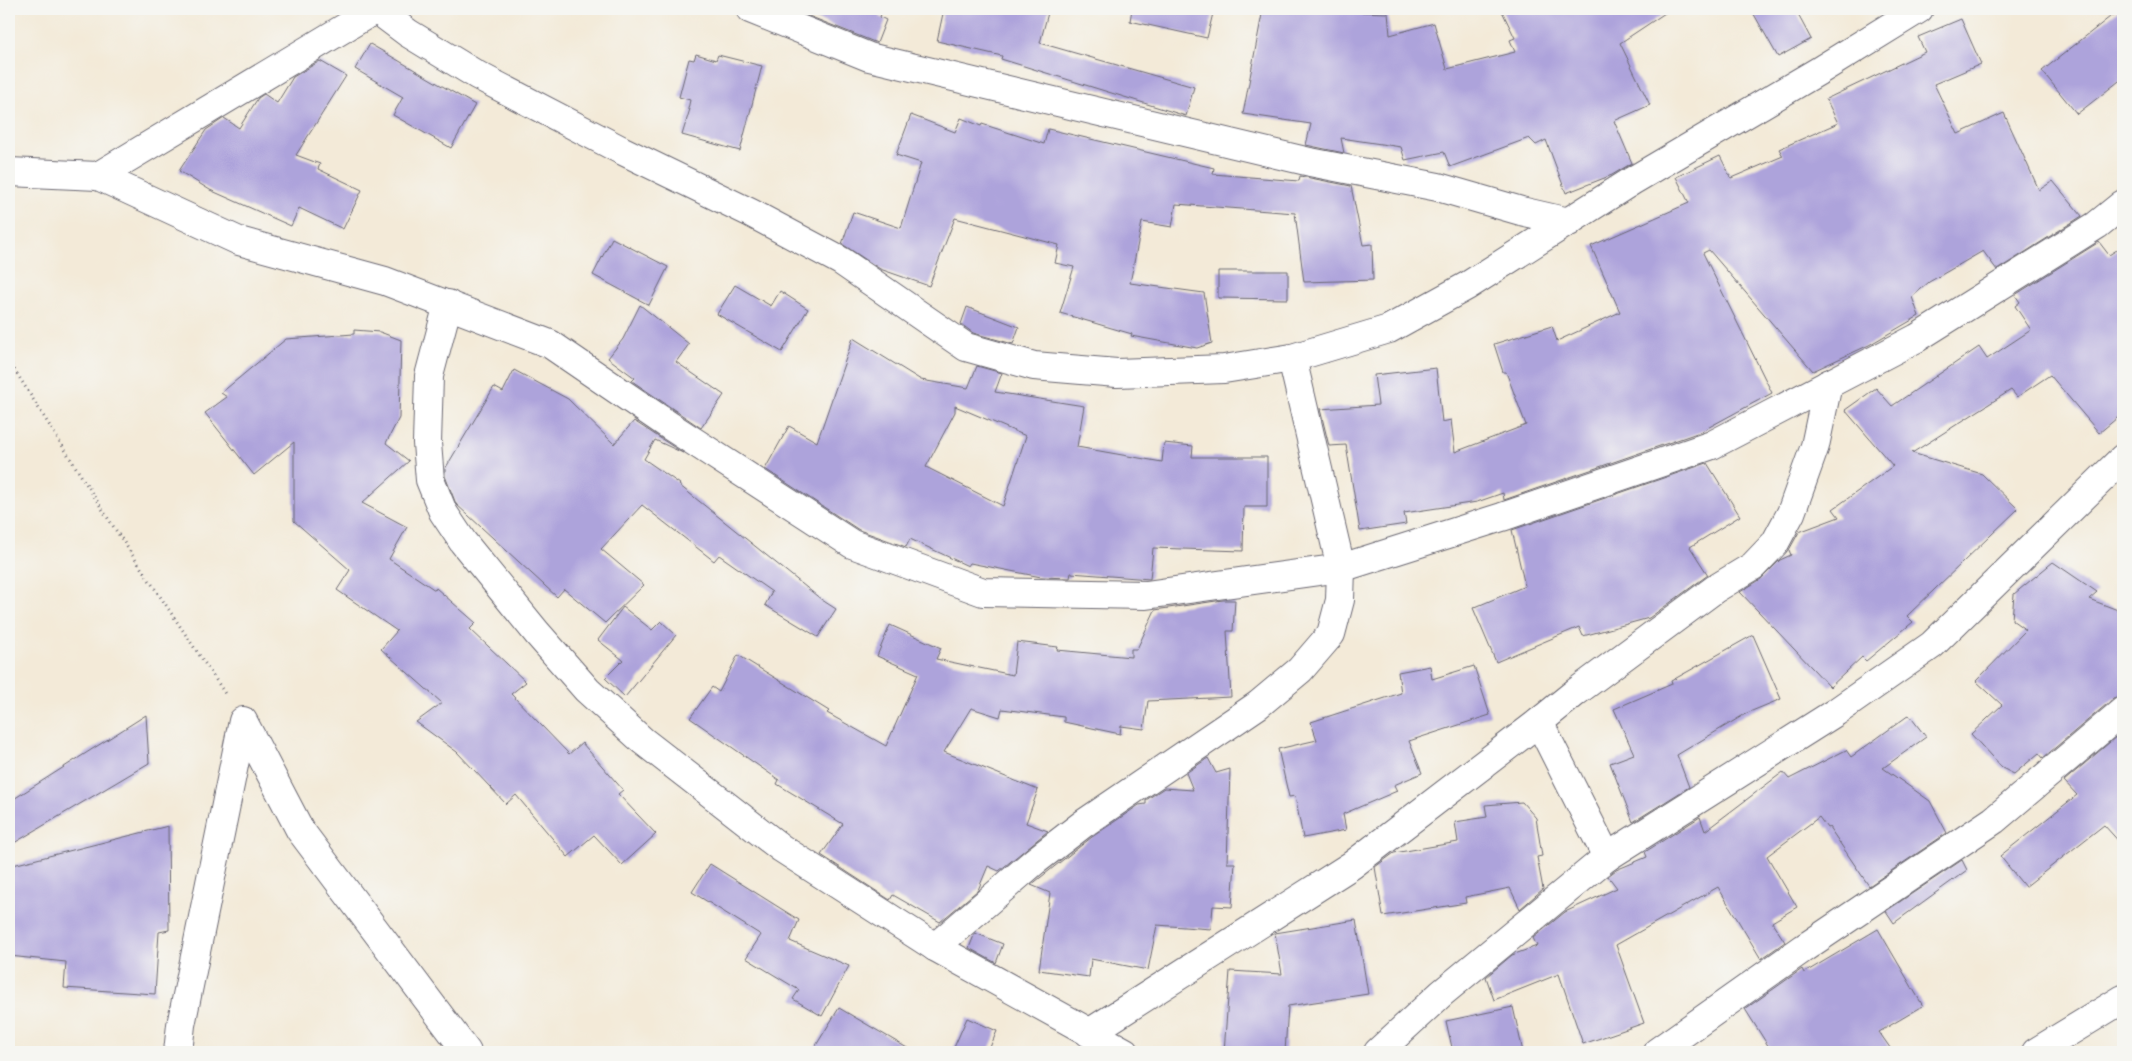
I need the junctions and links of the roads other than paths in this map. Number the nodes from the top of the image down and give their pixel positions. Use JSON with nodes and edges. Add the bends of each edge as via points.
{"nodes":[{"id":1,"x":376,"y":9,"type":"edge"},
{"id":2,"x":750,"y":9,"type":"edge"},
{"id":3,"x":1919,"y":9,"type":"edge"},
{"id":4,"x":9,"y":172,"type":"edge"},
{"id":5,"x":98,"y":176,"type":"junction"},
{"id":6,"x":2123,"y":204,"type":"edge"},
{"id":7,"x":1569,"y":222,"type":"junction"},
{"id":8,"x":448,"y":304,"type":"junction"},
{"id":9,"x":1292,"y":358,"type":"junction"},
{"id":10,"x":1828,"y":384,"type":"junction"},
{"id":11,"x":2123,"y":458,"type":"edge"},
{"id":12,"x":1342,"y":568,"type":"junction"},
{"id":13,"x":2123,"y":711,"type":"edge"},
{"id":14,"x":1539,"y":722,"type":"junction"},
{"id":15,"x":1607,"y":857,"type":"junction"},
{"id":16,"x":935,"y":947,"type":"junction"},
{"id":17,"x":2123,"y":999,"type":"edge"},
{"id":18,"x":1088,"y":1033,"type":"junction"},
{"id":19,"x":178,"y":1052,"type":"edge"},
{"id":20,"x":467,"y":1052,"type":"edge"},
{"id":21,"x":1125,"y":1052,"type":"edge"},
{"id":22,"x":1378,"y":1052,"type":"edge"},
{"id":23,"x":1657,"y":1052,"type":"edge"},
{"id":24,"x":2036,"y":1052,"type":"edge"}],
"edges":[{"from":1,"to":5,"type":"street"},
{"from":1,"to":9,"type":"street","via":[[408,33],[477,75],[841,261],[966,347],[1034,366],[1117,373],[1224,369]]},
{"from":2,"to":7,"type":"street","via":[[870,57],[1310,162],[1438,187]]},
{"from":3,"to":7,"type":"street"},
{"from":4,"to":5,"type":"street"},
{"from":5,"to":8,"type":"street","via":[[239,242],[386,281]]},
{"from":6,"to":10,"type":"street","via":[[2097,225],[1917,338]]},
{"from":7,"to":9,"type":"street","via":[[1467,286],[1389,329]]},
{"from":8,"to":12,"type":"street","via":[[550,344],[852,544],[983,592],[1146,596]]},
{"from":8,"to":16,"type":"street","via":[[429,376],[427,442],[430,480],[443,512],[463,542],[587,690],[644,741],[781,848]]},
{"from":9,"to":12,"type":"street"},
{"from":10,"to":12,"type":"street","via":[[1712,444]]},
{"from":10,"to":14,"type":"street","via":[[1815,446],[1791,513],[1775,543],[1753,566],[1715,589]]},
{"from":11,"to":15,"type":"street","via":[[1932,645],[1836,712]]},
{"from":12,"to":16,"type":"street","via":[[1340,600],[1331,634],[1300,670],[1258,705],[1083,824]]},
{"from":13,"to":23,"type":"street","via":[[1994,820]]},
{"from":14,"to":15,"type":"street"},
{"from":14,"to":18,"type":"street","via":[[1352,865]]},
{"from":15,"to":22,"type":"street","via":[[1442,993]]},
{"from":16,"to":18,"type":"street"},
{"from":17,"to":24,"type":"street"},
{"from":18,"to":21,"type":"street"},
{"from":19,"to":20,"type":"street","via":[[243,721],[300,830]]}]}
